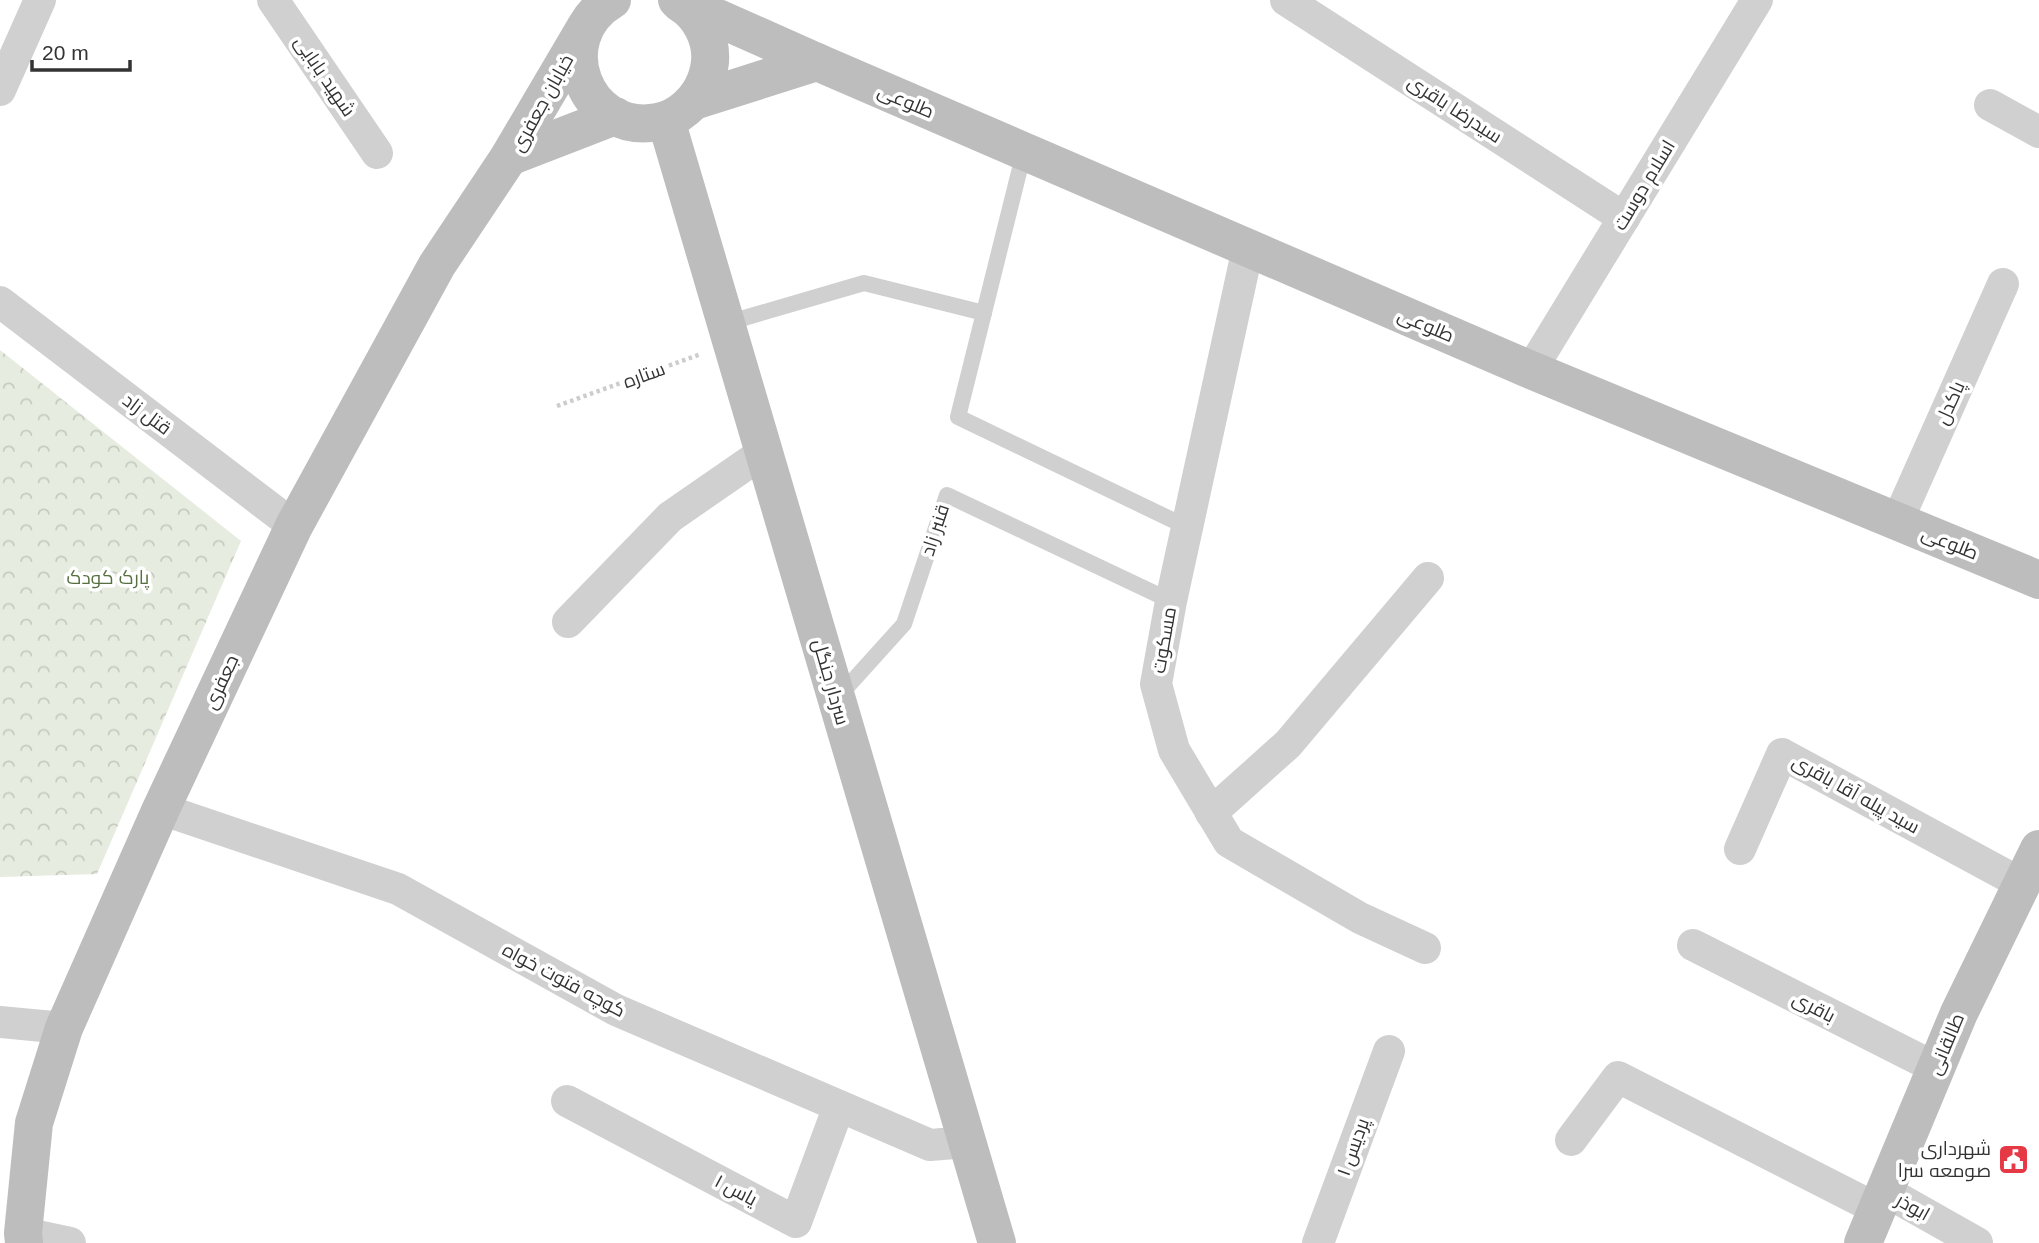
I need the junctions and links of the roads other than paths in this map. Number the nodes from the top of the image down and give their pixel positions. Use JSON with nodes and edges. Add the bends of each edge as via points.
{"nodes":[{"id":1,"x":40,"y":0,"type":"edge"},
{"id":2,"x":273,"y":0,"type":"edge"},
{"id":3,"x":612,"y":0,"type":"edge"},
{"id":4,"x":676,"y":0,"type":"edge"},
{"id":5,"x":1286,"y":0,"type":"edge"},
{"id":6,"x":1757,"y":0,"type":"edge"},
{"id":7,"x":585,"y":28,"type":"junction"},
{"id":8,"x":817,"y":62,"type":"junction"},
{"id":9,"x":0,"y":90,"type":"edge"},
{"id":10,"x":1990,"y":105,"type":"dead end"},
{"id":11,"x":680,"y":111,"type":"junction"},
{"id":12,"x":615,"y":117,"type":"junction"},
{"id":13,"x":2039,"y":132,"type":"edge"},
{"id":14,"x":1024,"y":152,"type":"junction"},
{"id":15,"x":377,"y":153,"type":"dead end"},
{"id":16,"x":509,"y":156,"type":"junction"},
{"id":17,"x":1624,"y":218,"type":"junction"},
{"id":18,"x":1248,"y":248,"type":"junction"},
{"id":19,"x":2003,"y":284,"type":"dead end"},
{"id":20,"x":0,"y":302,"type":"edge"},
{"id":21,"x":984,"y":313,"type":"junction"},
{"id":22,"x":728,"y":333,"type":"junction"},
{"id":23,"x":1531,"y":370,"type":"junction"},
{"id":24,"x":764,"y":452,"type":"junction"},
{"id":25,"x":1897,"y":522,"type":"junction"},
{"id":26,"x":293,"y":526,"type":"junction"},
{"id":27,"x":1187,"y":527,"type":"junction"},
{"id":28,"x":1428,"y":578,"type":"dead end"},
{"id":29,"x":2039,"y":580,"type":"edge"},
{"id":30,"x":1171,"y":601,"type":"junction"},
{"id":31,"x":568,"y":622,"type":"dead end"},
{"id":32,"x":836,"y":699,"type":"junction"},
{"id":33,"x":161,"y":809,"type":"junction"},
{"id":34,"x":1211,"y":813,"type":"junction"},
{"id":35,"x":1740,"y":849,"type":"dead end"},
{"id":36,"x":2039,"y":849,"type":"edge"},
{"id":37,"x":2022,"y":884,"type":"junction"},
{"id":38,"x":1693,"y":945,"type":"dead end"},
{"id":39,"x":1425,"y":948,"type":"dead end"},
{"id":40,"x":0,"y":1022,"type":"edge"},
{"id":41,"x":64,"y":1028,"type":"junction"},
{"id":42,"x":1389,"y":1051,"type":"dead end"},
{"id":43,"x":1936,"y":1068,"type":"junction"},
{"id":44,"x":567,"y":1101,"type":"dead end"},
{"id":45,"x":839,"y":1106,"type":"junction"},
{"id":46,"x":1571,"y":1140,"type":"dead end"},
{"id":47,"x":967,"y":1142,"type":"junction"},
{"id":48,"x":1875,"y":1214,"type":"edge"},
{"id":49,"x":24,"y":1238,"type":"edge"},
{"id":50,"x":71,"y":1243,"type":"edge"},
{"id":51,"x":997,"y":1243,"type":"edge"},
{"id":52,"x":1318,"y":1243,"type":"edge"},
{"id":53,"x":1977,"y":1243,"type":"edge"}],
"edges":[{"from":1,"to":9,"type":"street"},
{"from":2,"to":15,"type":"street","name":"شهید بابایی"},
{"from":3,"to":7,"type":"main road","name":"خیابان جعفری"},
{"from":4,"to":8,"type":"main road","name":"طلوعی"},
{"from":4,"to":11,"type":"main road","via":[[699,21],[710,53],[704,87]]},
{"from":5,"to":17,"type":"street","name":"سیدرضا باقری"},
{"from":6,"to":17,"type":"street","name":"اسلام دوست"},
{"from":7,"to":12,"type":"main road","via":[[579,45],[581,79],[600,107]]},
{"from":7,"to":16,"type":"main road","name":"خیابان جعفری"},
{"from":8,"to":11,"type":"main road"},
{"from":8,"to":14,"type":"main road","name":"طلوعی"},
{"from":10,"to":13,"type":"street"},
{"from":11,"to":12,"type":"main road","via":[[649,124]]},
{"from":11,"to":22,"type":"main road","name":"سردار جنگل"},
{"from":12,"to":16,"type":"main road","name":"خیابان جعفری"},
{"from":14,"to":18,"type":"main road","name":"طلوعی"},
{"from":14,"to":21,"type":"lane"},
{"from":16,"to":26,"type":"main road","name":"جعفری","via":[[438,265]]},
{"from":17,"to":23,"type":"street","name":"اسلام دوست"},
{"from":18,"to":23,"type":"main road","name":"طلوعی"},
{"from":18,"to":27,"type":"street","name":"مسکوت"},
{"from":19,"to":25,"type":"street","name":"پاکدل"},
{"from":20,"to":26,"type":"street","name":"قتل زاد"},
{"from":21,"to":22,"type":"lane","via":[[864,283]]},
{"from":21,"to":27,"type":"lane","via":[[958,417]]},
{"from":22,"to":24,"type":"main road","name":"سردار جنگل"},
{"from":23,"to":25,"type":"main road","name":"طلوعی"},
{"from":24,"to":31,"type":"street","via":[[670,517]]},
{"from":24,"to":32,"type":"main road","name":"سردار جنگل"},
{"from":25,"to":29,"type":"main road","name":"طلوعی"},
{"from":26,"to":33,"type":"main road","name":"جعفری"},
{"from":27,"to":30,"type":"street","name":"مسکوت"},
{"from":28,"to":34,"type":"street","via":[[1288,744]]},
{"from":30,"to":32,"type":"lane","name":"قنبر زاد","via":[[947,495],[905,624]]},
{"from":30,"to":34,"type":"street","name":"مسکوت","via":[[1156,684],[1174,750]]},
{"from":32,"to":47,"type":"main road","name":"سردار جنگل"},
{"from":33,"to":41,"type":"main road","name":"جعفری"},
{"from":33,"to":45,"type":"street","name":"کوچه فتوت خواه","via":[[398,889],[616,1010]]},
{"from":34,"to":39,"type":"street","name":"مسکوت","via":[[1228,842],[1360,918]]},
{"from":35,"to":37,"type":"street","name":"سید پیله آقا باقری","via":[[1782,754]]},
{"from":36,"to":37,"type":"main road","name":"طالقانی"},
{"from":37,"to":43,"type":"main road","name":"طالقانی"},
{"from":38,"to":43,"type":"street","name":"باقری"},
{"from":40,"to":41,"type":"street"},
{"from":41,"to":49,"type":"main road","name":"جعفری","via":[[34,1122]]},
{"from":42,"to":52,"type":"street","name":"پردیس ۱"},
{"from":43,"to":48,"type":"main road","name":"طالقانی"},
{"from":44,"to":45,"type":"street","name":"یاس ۱","via":[[796,1222]]},
{"from":45,"to":47,"type":"street","name":"کوچه فتوت خواه","via":[[930,1145]]},
{"from":46,"to":48,"type":"street","name":"ابوذر","via":[[1618,1077]]},
{"from":47,"to":51,"type":"main road","name":"سردار جنگل"},
{"from":48,"to":53,"type":"street","name":"ابوذر"},
{"from":49,"to":50,"type":"street"}]}
